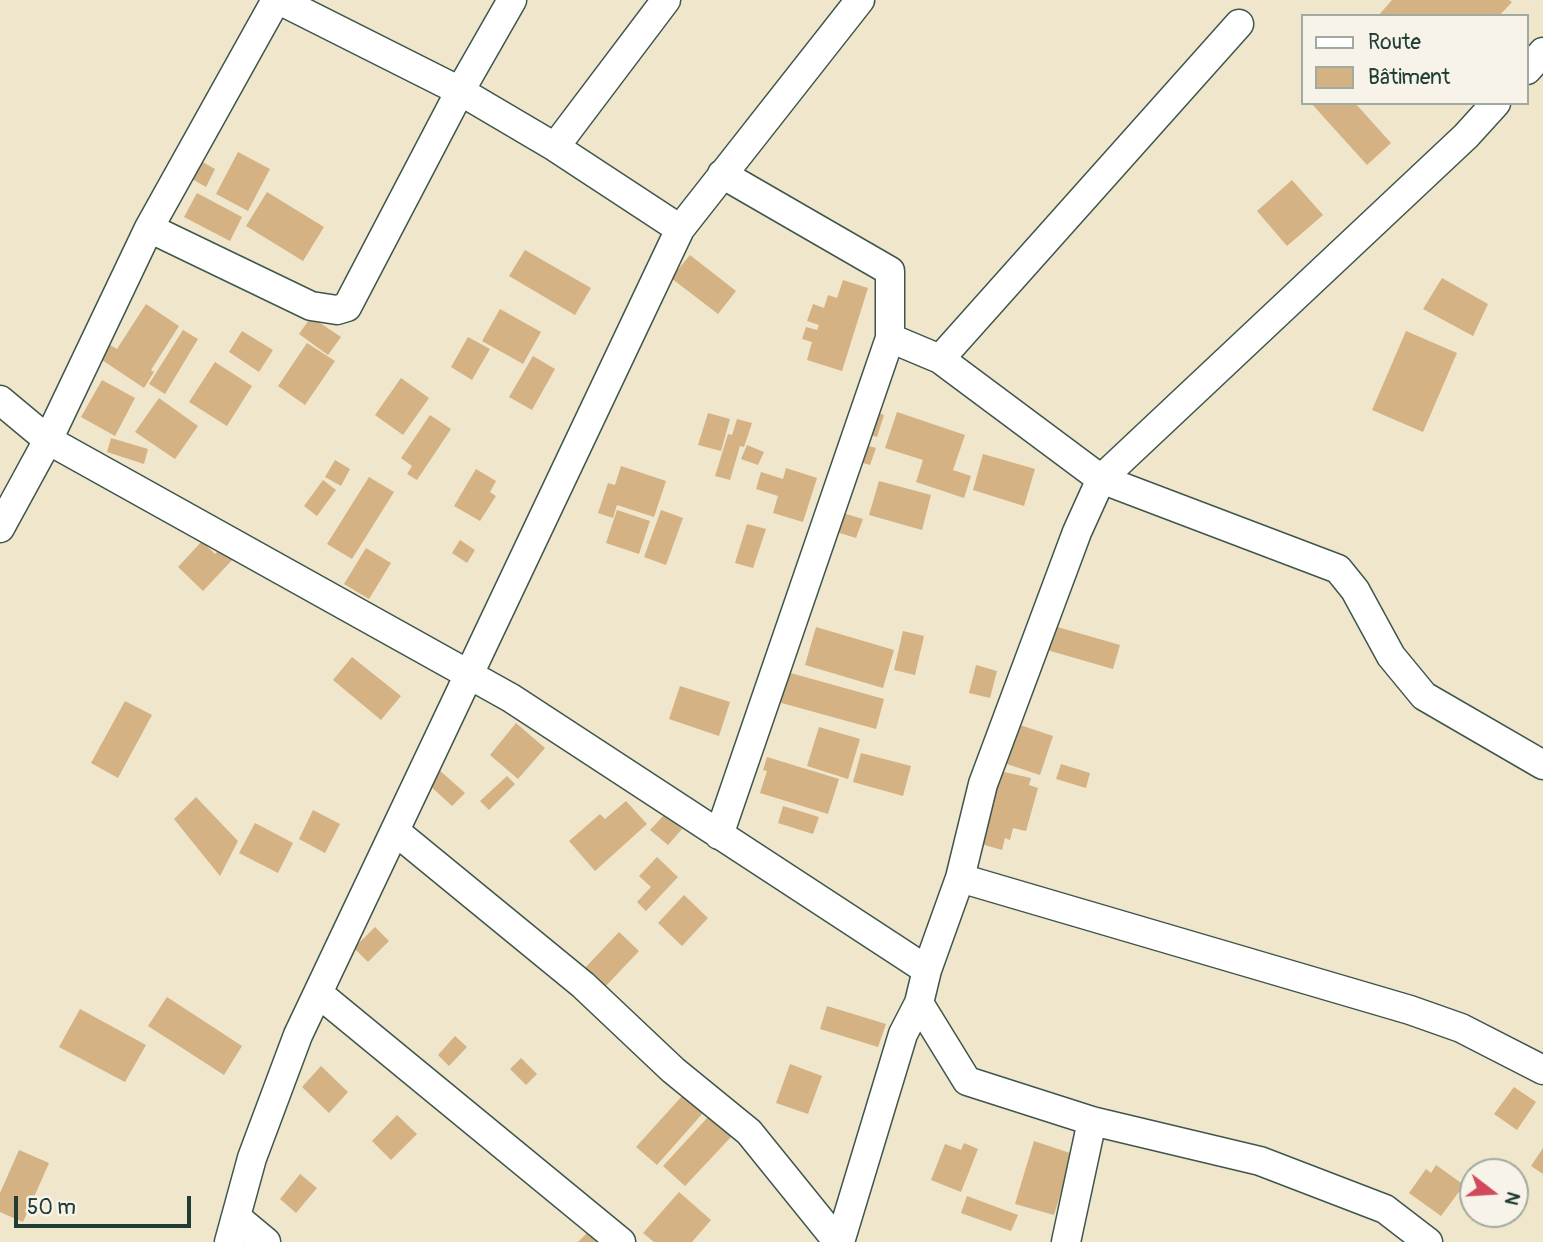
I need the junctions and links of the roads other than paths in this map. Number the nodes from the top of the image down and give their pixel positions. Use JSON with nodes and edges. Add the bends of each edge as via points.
{"nodes":[{"id":1,"x":278,"y":0,"type":"edge"},
{"id":2,"x":512,"y":0,"type":"edge"},
{"id":3,"x":666,"y":0,"type":"edge"},
{"id":4,"x":860,"y":0,"type":"edge"},
{"id":5,"x":1239,"y":24,"type":"dead end"},
{"id":6,"x":1543,"y":52,"type":"edge"},
{"id":7,"x":1529,"y":68,"type":"edge"},
{"id":8,"x":460,"y":91,"type":"junction"},
{"id":9,"x":1494,"y":105,"type":"edge"},
{"id":10,"x":555,"y":146,"type":"junction"},
{"id":11,"x":722,"y":174,"type":"junction"},
{"id":12,"x":149,"y":228,"type":"junction"},
{"id":13,"x":680,"y":229,"type":"junction"},
{"id":14,"x":890,"y":338,"type":"junction"},
{"id":15,"x":940,"y":359,"type":"junction"},
{"id":16,"x":0,"y":400,"type":"edge"},
{"id":17,"x":48,"y":440,"type":"junction"},
{"id":18,"x":1101,"y":479,"type":"junction"},
{"id":19,"x":0,"y":528,"type":"edge"},
{"id":20,"x":469,"y":673,"type":"junction"},
{"id":21,"x":1543,"y":765,"type":"edge"},
{"id":22,"x":395,"y":831,"type":"junction"},
{"id":23,"x":719,"y":835,"type":"junction"},
{"id":24,"x":960,"y":878,"type":"junction"},
{"id":25,"x":927,"y":970,"type":"junction"},
{"id":26,"x":318,"y":993,"type":"junction"},
{"id":27,"x":919,"y":1003,"type":"junction"},
{"id":28,"x":1543,"y":1070,"type":"edge"},
{"id":29,"x":1092,"y":1121,"type":"junction"},
{"id":30,"x":233,"y":1229,"type":"edge"},
{"id":31,"x":266,"y":1242,"type":"edge"},
{"id":32,"x":621,"y":1242,"type":"edge"},
{"id":33,"x":839,"y":1242,"type":"edge"},
{"id":34,"x":1066,"y":1242,"type":"edge"},
{"id":35,"x":1428,"y":1242,"type":"edge"}],
"edges":[{"from":1,"to":8,"type":"street"},
{"from":1,"to":12,"type":"street"},
{"from":2,"to":8,"type":"street"},
{"from":3,"to":10,"type":"street"},
{"from":4,"to":11,"type":"street"},
{"from":5,"to":15,"type":"street"},
{"from":6,"to":7,"type":"street"},
{"from":8,"to":10,"type":"street"},
{"from":8,"to":12,"type":"street","via":[[347,307],[311,306]]},
{"from":9,"to":18,"type":"street"},
{"from":10,"to":13,"type":"street"},
{"from":11,"to":13,"type":"street"},
{"from":11,"to":14,"type":"street","via":[[890,271]]},
{"from":12,"to":17,"type":"street"},
{"from":13,"to":20,"type":"street"},
{"from":14,"to":15,"type":"street"},
{"from":14,"to":23,"type":"street"},
{"from":15,"to":18,"type":"street"},
{"from":16,"to":17,"type":"street"},
{"from":17,"to":19,"type":"street"},
{"from":17,"to":20,"type":"street"},
{"from":18,"to":21,"type":"street","via":[[1338,569],[1391,656],[1424,696]]},
{"from":18,"to":24,"type":"street","via":[[983,784]]},
{"from":20,"to":22,"type":"street"},
{"from":20,"to":23,"type":"street"},
{"from":22,"to":26,"type":"street"},
{"from":22,"to":33,"type":"street","via":[[583,985],[673,1070],[749,1132]]},
{"from":23,"to":25,"type":"street"},
{"from":24,"to":25,"type":"street"},
{"from":24,"to":28,"type":"street","via":[[1410,1010],[1461,1028]]},
{"from":25,"to":27,"type":"street"},
{"from":26,"to":30,"type":"street","via":[[256,1146]]},
{"from":26,"to":32,"type":"street"},
{"from":27,"to":29,"type":"street","via":[[967,1081]]},
{"from":27,"to":33,"type":"street","via":[[903,1034]]},
{"from":29,"to":34,"type":"street"},
{"from":29,"to":35,"type":"street","via":[[1261,1161],[1385,1209]]},
{"from":30,"to":31,"type":"street"}]}
